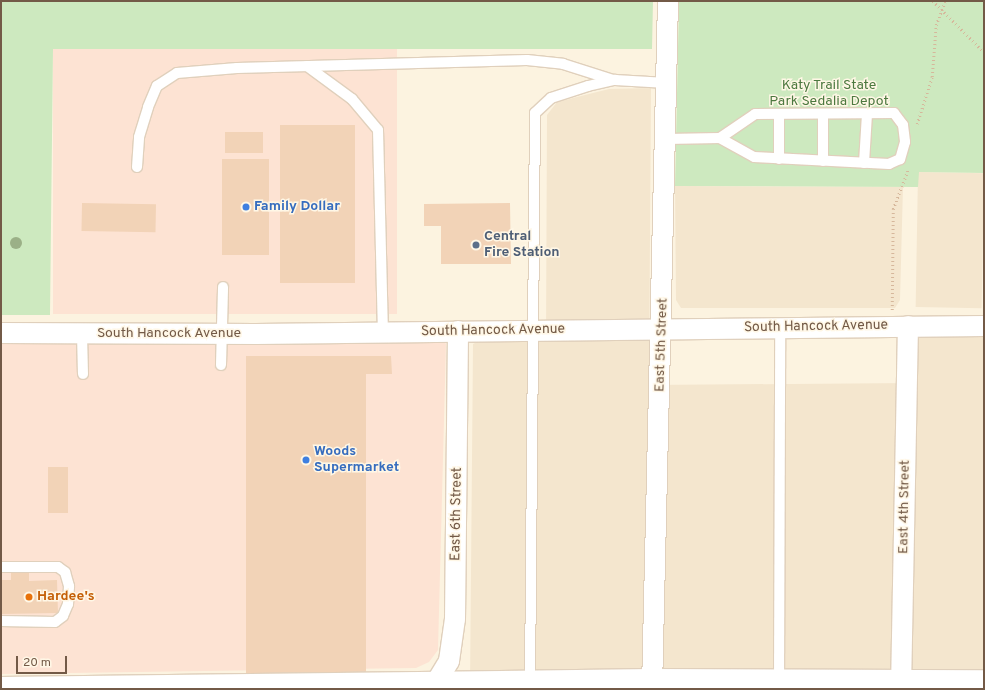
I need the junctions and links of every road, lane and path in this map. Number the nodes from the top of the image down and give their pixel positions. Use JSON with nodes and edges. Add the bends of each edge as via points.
{"nodes":[{"id":1,"x":668,"y":1,"type":"edge"},
{"id":2,"x":933,"y":1,"type":"edge"},
{"id":3,"x":945,"y":1,"type":"edge"},
{"id":4,"x":941,"y":10,"type":"junction"},
{"id":5,"x":984,"y":52,"type":"edge"},
{"id":6,"x":307,"y":66,"type":"junction"},
{"id":7,"x":615,"y":80,"type":"junction"},
{"id":8,"x":667,"y":83,"type":"junction"},
{"id":9,"x":779,"y":114,"type":"junction"},
{"id":10,"x":823,"y":114,"type":"junction"},
{"id":11,"x":867,"y":114,"type":"junction"},
{"id":12,"x":720,"y":138,"type":"junction"},
{"id":13,"x":666,"y":139,"type":"junction"},
{"id":14,"x":779,"y":159,"type":"junction"},
{"id":15,"x":823,"y":161,"type":"junction"},
{"id":16,"x":864,"y":162,"type":"junction"},
{"id":17,"x":137,"y":167,"type":"dead end"},
{"id":18,"x":223,"y":287,"type":"dead end"},
{"id":19,"x":908,"y":326,"type":"junction"},
{"id":20,"x":984,"y":326,"type":"edge"},
{"id":21,"x":780,"y":328,"type":"junction"},
{"id":22,"x":663,"y":329,"type":"junction"},
{"id":23,"x":534,"y":330,"type":"junction"},
{"id":24,"x":458,"y":331,"type":"junction"},
{"id":25,"x":383,"y":332,"type":"junction"},
{"id":26,"x":1,"y":333,"type":"edge"},
{"id":27,"x":82,"y":334,"type":"junction"},
{"id":28,"x":223,"y":334,"type":"junction"},
{"id":29,"x":221,"y":365,"type":"dead end"},
{"id":30,"x":83,"y":374,"type":"dead end"},
{"id":31,"x":1,"y":567,"type":"edge"},
{"id":32,"x":1,"y":621,"type":"edge"},
{"id":33,"x":984,"y":680,"type":"edge"},
{"id":34,"x":652,"y":684,"type":"edge"},
{"id":35,"x":779,"y":684,"type":"edge"},
{"id":36,"x":901,"y":684,"type":"edge"},
{"id":37,"x":432,"y":685,"type":"edge"},
{"id":38,"x":530,"y":685,"type":"edge"},
{"id":39,"x":289,"y":686,"type":"edge"},
{"id":40,"x":1,"y":687,"type":"edge"},
{"id":41,"x":47,"y":688,"type":"edge"},
{"id":42,"x":170,"y":688,"type":"edge"}],
"edges":[{"from":1,"to":8,"type":"street","name":"East 5th Street"},
{"from":2,"to":4,"type":"path"},
{"from":3,"to":4,"type":"path"},
{"from":4,"to":5,"type":"path"},
{"from":6,"to":7,"type":"lane","via":[[527,60],[563,64]]},
{"from":6,"to":17,"type":"lane","via":[[177,73],[157,86],[148,107],[139,137]]},
{"from":6,"to":25,"type":"lane","via":[[352,99],[378,130]]},
{"from":7,"to":8,"type":"lane"},
{"from":7,"to":23,"type":"lane","via":[[551,98],[535,113]]},
{"from":8,"to":13,"type":"street","name":"East 5th Street"},
{"from":9,"to":10,"type":"lane"},
{"from":9,"to":12,"type":"lane","via":[[755,114]]},
{"from":9,"to":14,"type":"lane"},
{"from":10,"to":11,"type":"lane"},
{"from":10,"to":15,"type":"lane"},
{"from":11,"to":16,"type":"lane"},
{"from":11,"to":16,"type":"lane","via":[[894,114],[903,126],[905,142],[900,159],[889,164]]},
{"from":12,"to":13,"type":"lane"},
{"from":12,"to":14,"type":"lane","via":[[754,157]]},
{"from":13,"to":22,"type":"street","name":"East 5th Street"},
{"from":14,"to":15,"type":"lane"},
{"from":15,"to":16,"type":"lane"},
{"from":18,"to":28,"type":"lane"},
{"from":19,"to":20,"type":"street","name":"South Hancock Avenue"},
{"from":19,"to":21,"type":"street","name":"South Hancock Avenue"},
{"from":19,"to":36,"type":"street","name":"East 4th Street"},
{"from":21,"to":22,"type":"street","name":"South Hancock Avenue"},
{"from":21,"to":35,"type":"lane"},
{"from":22,"to":23,"type":"street","name":"South Hancock Avenue"},
{"from":22,"to":34,"type":"street","name":"East 5th Street"},
{"from":23,"to":24,"type":"street","name":"South Hancock Avenue"},
{"from":23,"to":38,"type":"lane"},
{"from":24,"to":25,"type":"street","name":"South Hancock Avenue"},
{"from":24,"to":37,"type":"street","name":"East 6th Street","via":[[455,619],[448,661]]},
{"from":25,"to":28,"type":"street","name":"South Hancock Avenue"},
{"from":26,"to":27,"type":"street","name":"South Hancock Avenue"},
{"from":27,"to":28,"type":"street","name":"South Hancock Avenue"},
{"from":27,"to":30,"type":"lane"},
{"from":28,"to":29,"type":"lane"},
{"from":31,"to":32,"type":"lane","via":[[58,567],[65,572],[69,586],[68,604],[63,616],[56,622]]},
{"from":33,"to":36,"type":"street"},
{"from":34,"to":35,"type":"street"},
{"from":34,"to":38,"type":"street"},
{"from":35,"to":36,"type":"street"},
{"from":37,"to":38,"type":"street"},
{"from":37,"to":39,"type":"street"},
{"from":39,"to":42,"type":"street"},
{"from":40,"to":41,"type":"street"},
{"from":41,"to":42,"type":"street"}]}
